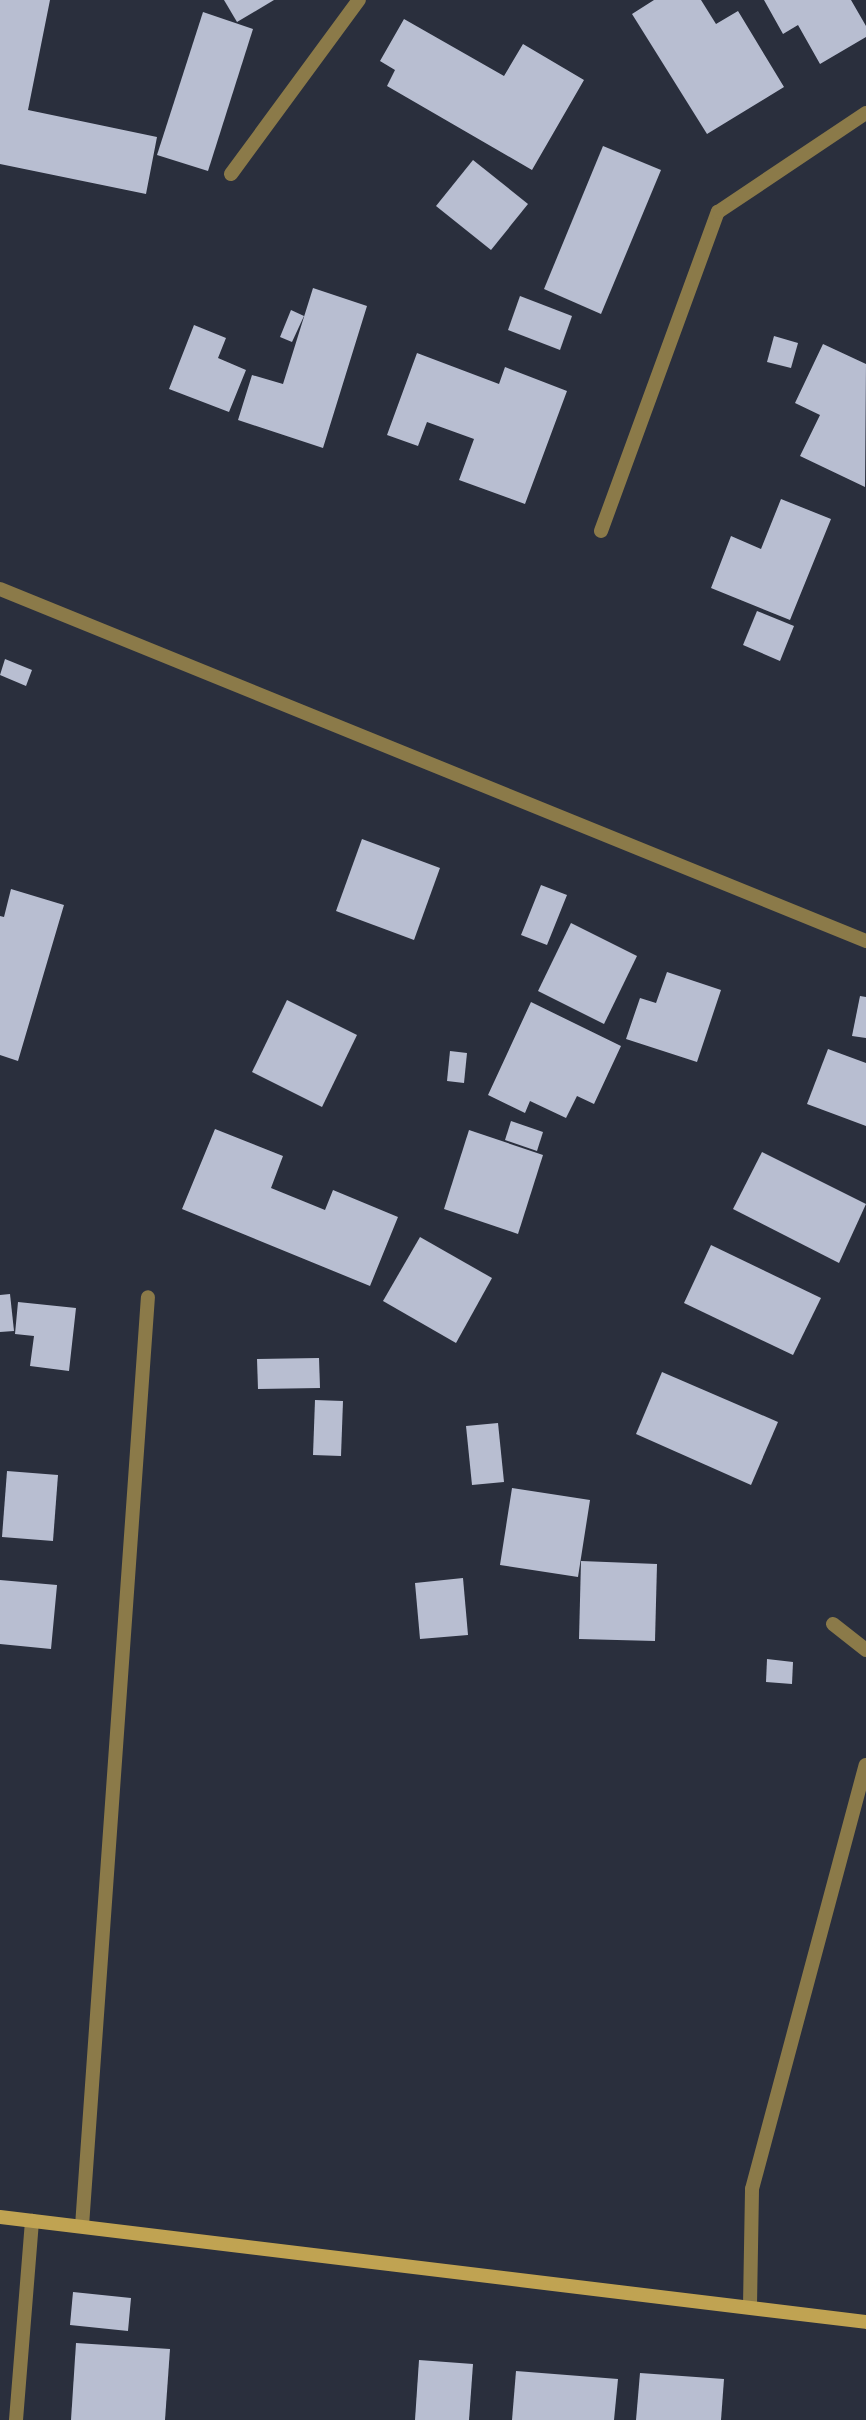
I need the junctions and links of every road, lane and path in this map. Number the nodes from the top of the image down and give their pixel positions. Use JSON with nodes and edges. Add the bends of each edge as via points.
{"nodes":[{"id":1,"x":359,"y":0,"type":"edge"},
{"id":2,"x":866,"y":113,"type":"edge"},
{"id":3,"x":231,"y":174,"type":"dead end"},
{"id":4,"x":601,"y":531,"type":"dead end"},
{"id":5,"x":0,"y":589,"type":"edge"},
{"id":6,"x":866,"y":941,"type":"edge"},
{"id":7,"x":148,"y":1297,"type":"dead end"},
{"id":8,"x":833,"y":1624,"type":"dead end"},
{"id":9,"x":866,"y":1650,"type":"edge"},
{"id":10,"x":866,"y":1765,"type":"edge"},
{"id":11,"x":0,"y":2217,"type":"edge"},
{"id":12,"x":32,"y":2221,"type":"junction"},
{"id":13,"x":82,"y":2226,"type":"junction"},
{"id":14,"x":750,"y":2305,"type":"junction"},
{"id":15,"x":866,"y":2322,"type":"edge"},
{"id":16,"x":16,"y":2420,"type":"edge"}],
"edges":[{"from":1,"to":3,"type":"street"},
{"from":2,"to":4,"type":"street","via":[[718,212]]},
{"from":5,"to":6,"type":"street"},
{"from":7,"to":13,"type":"street"},
{"from":8,"to":9,"type":"street"},
{"from":10,"to":14,"type":"street","via":[[752,2189]]},
{"from":11,"to":12,"type":"street"},
{"from":12,"to":13,"type":"street"},
{"from":12,"to":16,"type":"street"},
{"from":13,"to":14,"type":"street"},
{"from":14,"to":15,"type":"street"}]}
